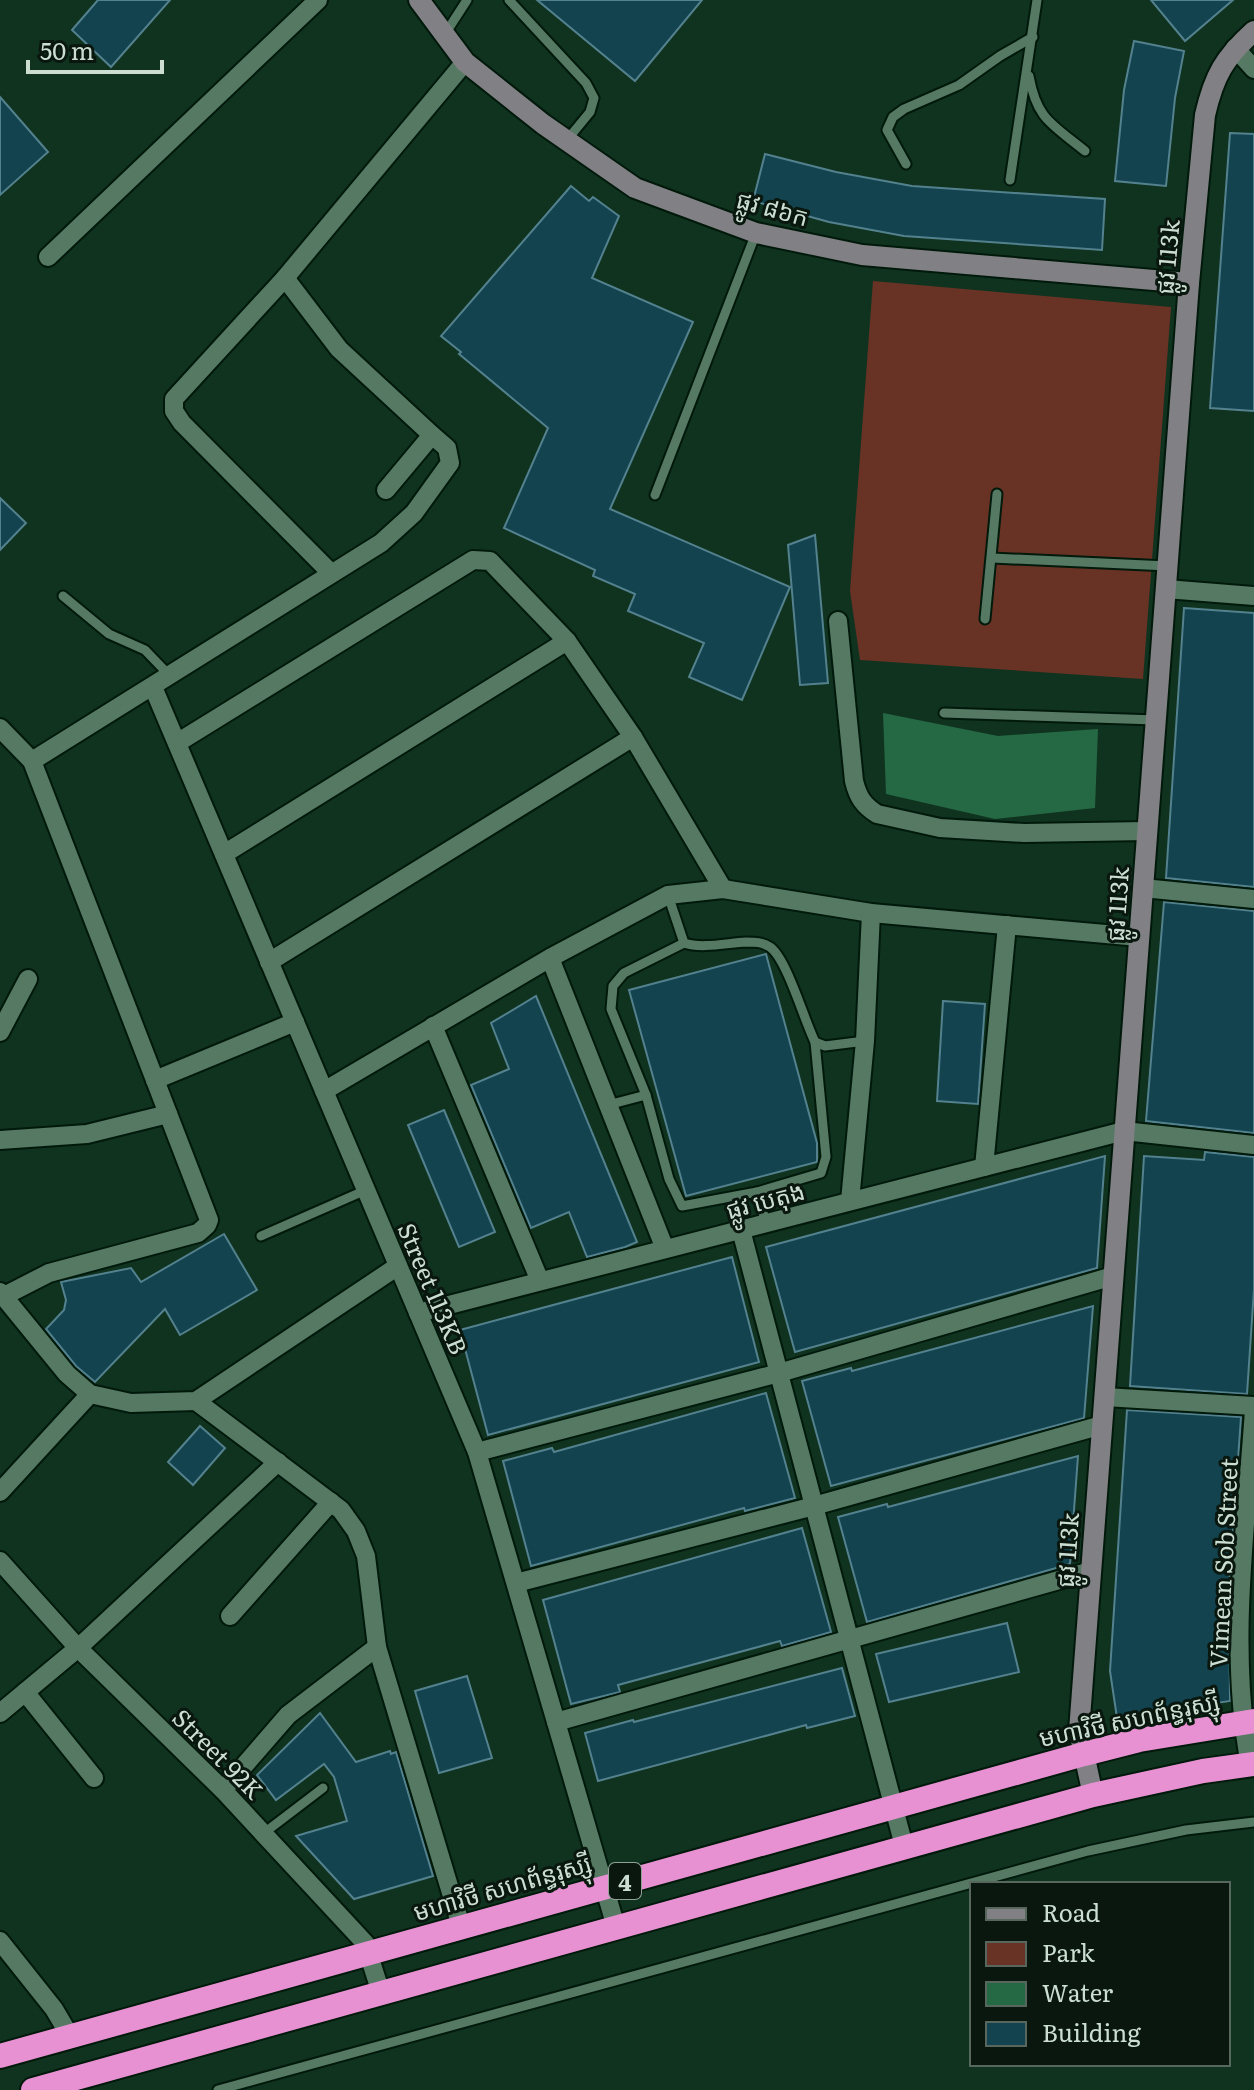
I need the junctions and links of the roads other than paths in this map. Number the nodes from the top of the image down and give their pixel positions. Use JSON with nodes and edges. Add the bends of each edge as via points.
{"nodes":[{"id":1,"x":318,"y":0,"type":"edge"},
{"id":2,"x":419,"y":0,"type":"edge"},
{"id":3,"x":467,"y":0,"type":"edge"},
{"id":4,"x":509,"y":0,"type":"edge"},
{"id":5,"x":1037,"y":0,"type":"edge"},
{"id":6,"x":1254,"y":31,"type":"edge"},
{"id":7,"x":445,"y":34,"type":"junction"},
{"id":8,"x":1033,"y":37,"type":"junction"},
{"id":9,"x":1235,"y":48,"type":"junction"},
{"id":10,"x":465,"y":62,"type":"junction"},
{"id":11,"x":1027,"y":68,"type":"junction"},
{"id":12,"x":1254,"y":69,"type":"edge"},
{"id":13,"x":567,"y":140,"type":"junction"},
{"id":14,"x":1085,"y":151,"type":"dead end"},
{"id":15,"x":906,"y":164,"type":"dead end"},
{"id":16,"x":1010,"y":180,"type":"dead end"},
{"id":17,"x":756,"y":233,"type":"junction"},
{"id":18,"x":48,"y":257,"type":"dead end"},
{"id":19,"x":285,"y":278,"type":"junction"},
{"id":20,"x":1189,"y":283,"type":"junction"},
{"id":21,"x":432,"y":435,"type":"junction"},
{"id":22,"x":386,"y":490,"type":"dead end"},
{"id":23,"x":997,"y":494,"type":"dead end"},
{"id":24,"x":655,"y":495,"type":"dead end"},
{"id":25,"x":992,"y":558,"type":"junction"},
{"id":26,"x":1168,"y":566,"type":"junction"},
{"id":27,"x":331,"y":573,"type":"junction"},
{"id":28,"x":1166,"y":589,"type":"junction"},
{"id":29,"x":63,"y":596,"type":"dead end"},
{"id":30,"x":1254,"y":596,"type":"edge"},
{"id":31,"x":985,"y":619,"type":"dead end"},
{"id":32,"x":838,"y":621,"type":"dead end"},
{"id":33,"x":567,"y":641,"type":"junction"},
{"id":34,"x":170,"y":676,"type":"junction"},
{"id":35,"x":153,"y":687,"type":"junction"},
{"id":36,"x":944,"y":713,"type":"dead end"},
{"id":37,"x":1156,"y":720,"type":"junction"},
{"id":38,"x":0,"y":728,"type":"edge"},
{"id":39,"x":633,"y":737,"type":"junction"},
{"id":40,"x":177,"y":743,"type":"junction"},
{"id":41,"x":32,"y":761,"type":"junction"},
{"id":42,"x":1147,"y":831,"type":"junction"},
{"id":43,"x":224,"y":854,"type":"junction"},
{"id":44,"x":1143,"y":888,"type":"junction"},
{"id":45,"x":723,"y":889,"type":"junction"},
{"id":46,"x":668,"y":895,"type":"junction"},
{"id":47,"x":1254,"y":899,"type":"edge"},
{"id":48,"x":871,"y":913,"type":"junction"},
{"id":49,"x":1007,"y":925,"type":"junction"},
{"id":50,"x":1139,"y":937,"type":"junction"},
{"id":51,"x":684,"y":943,"type":"junction"},
{"id":52,"x":550,"y":958,"type":"junction"},
{"id":53,"x":269,"y":962,"type":"junction"},
{"id":54,"x":28,"y":979,"type":"dead end"},
{"id":55,"x":295,"y":1022,"type":"junction"},
{"id":56,"x":433,"y":1026,"type":"junction"},
{"id":57,"x":0,"y":1032,"type":"edge"},
{"id":58,"x":865,"y":1041,"type":"junction"},
{"id":59,"x":815,"y":1042,"type":"junction"},
{"id":60,"x":155,"y":1080,"type":"junction"},
{"id":61,"x":324,"y":1091,"type":"junction"},
{"id":62,"x":646,"y":1095,"type":"junction"},
{"id":63,"x":608,"y":1105,"type":"junction"},
{"id":64,"x":168,"y":1114,"type":"junction"},
{"id":65,"x":1124,"y":1131,"type":"junction"},
{"id":66,"x":0,"y":1140,"type":"edge"},
{"id":67,"x":1254,"y":1145,"type":"edge"},
{"id":68,"x":984,"y":1167,"type":"junction"},
{"id":69,"x":366,"y":1190,"type":"junction"},
{"id":70,"x":757,"y":1192,"type":"junction"},
{"id":71,"x":850,"y":1201,"type":"junction"},
{"id":72,"x":766,"y":1223,"type":"junction"},
{"id":73,"x":741,"y":1230,"type":"junction"},
{"id":74,"x":261,"y":1236,"type":"dead end"},
{"id":75,"x":665,"y":1249,"type":"junction"},
{"id":76,"x":398,"y":1266,"type":"junction"},
{"id":77,"x":1113,"y":1276,"type":"junction"},
{"id":78,"x":540,"y":1281,"type":"junction"},
{"id":79,"x":2,"y":1294,"type":"edge"},
{"id":80,"x":418,"y":1313,"type":"junction"},
{"id":81,"x":779,"y":1373,"type":"junction"},
{"id":82,"x":90,"y":1394,"type":"junction"},
{"id":83,"x":1105,"y":1397,"type":"junction"},
{"id":84,"x":196,"y":1401,"type":"junction"},
{"id":85,"x":1254,"y":1408,"type":"edge"},
{"id":86,"x":1102,"y":1425,"type":"junction"},
{"id":87,"x":477,"y":1452,"type":"junction"},
{"id":88,"x":278,"y":1462,"type":"junction"},
{"id":89,"x":0,"y":1492,"type":"edge"},
{"id":90,"x":331,"y":1502,"type":"junction"},
{"id":91,"x":814,"y":1506,"type":"junction"},
{"id":92,"x":0,"y":1561,"type":"edge"},
{"id":93,"x":1091,"y":1571,"type":"junction"},
{"id":94,"x":516,"y":1583,"type":"junction"},
{"id":95,"x":230,"y":1616,"type":"dead end"},
{"id":96,"x":849,"y":1639,"type":"junction"},
{"id":97,"x":377,"y":1647,"type":"junction"},
{"id":98,"x":78,"y":1648,"type":"junction"},
{"id":99,"x":25,"y":1692,"type":"junction"},
{"id":100,"x":0,"y":1713,"type":"edge"},
{"id":101,"x":556,"y":1722,"type":"junction"},
{"id":102,"x":1248,"y":1722,"type":"edge"},
{"id":103,"x":1084,"y":1754,"type":"junction"},
{"id":104,"x":1252,"y":1765,"type":"edge"},
{"id":105,"x":94,"y":1778,"type":"dead end"},
{"id":106,"x":323,"y":1788,"type":"dead end"},
{"id":107,"x":223,"y":1790,"type":"junction"},
{"id":108,"x":1093,"y":1795,"type":"junction"},
{"id":109,"x":894,"y":1806,"type":"junction"},
{"id":110,"x":1254,"y":1822,"type":"edge"},
{"id":111,"x":264,"y":1833,"type":"junction"},
{"id":112,"x":904,"y":1846,"type":"junction"},
{"id":113,"x":975,"y":1882,"type":"edge"},
{"id":114,"x":970,"y":1883,"type":"edge"},
{"id":115,"x":603,"y":1887,"type":"junction"},
{"id":116,"x":461,"y":1926,"type":"junction"},
{"id":117,"x":616,"y":1927,"type":"junction"},
{"id":118,"x":0,"y":1941,"type":"edge"},
{"id":119,"x":369,"y":1953,"type":"junction"},
{"id":120,"x":381,"y":1993,"type":"junction"},
{"id":121,"x":70,"y":2036,"type":"junction"},
{"id":122,"x":0,"y":2056,"type":"edge"},
{"id":123,"x":33,"y":2090,"type":"edge"},
{"id":124,"x":218,"y":2090,"type":"edge"}],
"edges":[{"from":1,"to":18,"type":"street"},
{"from":2,"to":7,"type":"street","name":"ផ្លូវ ៨៦ក"},
{"from":3,"to":7,"type":"lane"},
{"from":4,"to":13,"type":"lane","via":[[594,98],[590,112]]},
{"from":5,"to":8,"type":"lane"},
{"from":6,"to":9,"type":"street","name":"ផ្លូវ 113k"},
{"from":7,"to":10,"type":"street","name":"ផ្លូវ ៨៦ក"},
{"from":8,"to":11,"type":"lane"},
{"from":8,"to":15,"type":"lane","via":[[959,85],[893,117],[887,130]]},
{"from":9,"to":12,"type":"street"},
{"from":9,"to":20,"type":"street","name":"ផ្លូវ 113k","via":[[1216,75],[1205,115]]},
{"from":10,"to":13,"type":"street","name":"ផ្លូវ ៨៦ក"},
{"from":10,"to":19,"type":"street"},
{"from":11,"to":14,"type":"lane","via":[[1033,100],[1045,119]]},
{"from":11,"to":16,"type":"lane"},
{"from":13,"to":17,"type":"street","name":"ផ្លូវ ៨៦ក","via":[[635,188]]},
{"from":17,"to":20,"type":"street","name":"ផ្លូវ ៨៦ក","via":[[862,255]]},
{"from":17,"to":24,"type":"lane"},
{"from":19,"to":21,"type":"street","via":[[339,349]]},
{"from":19,"to":27,"type":"street","via":[[174,399],[174,411]]},
{"from":20,"to":26,"type":"street","name":"ផ្លូវ 113k"},
{"from":21,"to":22,"type":"street"},
{"from":21,"to":27,"type":"street","via":[[447,448],[450,463],[442,476],[414,513],[381,543]]},
{"from":23,"to":25,"type":"lane"},
{"from":25,"to":26,"type":"lane"},
{"from":25,"to":31,"type":"lane"},
{"from":26,"to":28,"type":"street","name":"ផ្លូវ 113k"},
{"from":27,"to":34,"type":"street"},
{"from":28,"to":30,"type":"street"},
{"from":28,"to":37,"type":"street","name":"ផ្លូវ 113k"},
{"from":29,"to":34,"type":"lane","via":[[109,634],[145,650]]},
{"from":32,"to":42,"type":"street","via":[[854,781],[869,809],[940,828]]},
{"from":33,"to":39,"type":"street"},
{"from":33,"to":40,"type":"street","via":[[490,561],[473,560]]},
{"from":33,"to":43,"type":"street"},
{"from":34,"to":35,"type":"street"},
{"from":35,"to":40,"type":"street","name":"Street 113KB"},
{"from":35,"to":41,"type":"street"},
{"from":36,"to":37,"type":"lane"},
{"from":37,"to":42,"type":"street","name":"ផ្លូវ 113k"},
{"from":38,"to":41,"type":"street"},
{"from":39,"to":45,"type":"street"},
{"from":39,"to":53,"type":"street"},
{"from":40,"to":43,"type":"street","name":"Street 113KB"},
{"from":41,"to":60,"type":"street"},
{"from":42,"to":44,"type":"street","name":"ផ្លូវ 113k"},
{"from":43,"to":53,"type":"street","name":"Street 113KB"},
{"from":44,"to":47,"type":"street"},
{"from":44,"to":50,"type":"street","name":"ផ្លូវ 113k"},
{"from":45,"to":46,"type":"street"},
{"from":45,"to":48,"type":"street"},
{"from":46,"to":51,"type":"lane"},
{"from":46,"to":52,"type":"street"},
{"from":48,"to":49,"type":"street"},
{"from":48,"to":58,"type":"street"},
{"from":49,"to":50,"type":"street"},
{"from":49,"to":68,"type":"street"},
{"from":50,"to":65,"type":"street","name":"ផ្លូវ 113k"},
{"from":51,"to":59,"type":"lane","via":[[694,947],[758,942],[770,947],[780,958]]},
{"from":51,"to":62,"type":"lane","via":[[624,973],[613,986],[611,1009]]},
{"from":52,"to":56,"type":"street"},
{"from":52,"to":63,"type":"street"},
{"from":53,"to":55,"type":"street","name":"Street 113KB"},
{"from":54,"to":57,"type":"street"},
{"from":55,"to":60,"type":"street"},
{"from":55,"to":61,"type":"street","name":"Street 113KB"},
{"from":56,"to":61,"type":"street"},
{"from":56,"to":78,"type":"street"},
{"from":58,"to":59,"type":"lane","via":[[825,1046]]},
{"from":58,"to":71,"type":"street"},
{"from":59,"to":70,"type":"lane","via":[[824,1168]]},
{"from":60,"to":64,"type":"street"},
{"from":61,"to":69,"type":"street","name":"Street 113KB"},
{"from":62,"to":63,"type":"lane"},
{"from":62,"to":70,"type":"lane","via":[[669,1179],[682,1206]]},
{"from":63,"to":75,"type":"street"},
{"from":64,"to":66,"type":"street","via":[[87,1134]]},
{"from":64,"to":79,"type":"street","via":[[207,1225],[198,1233],[49,1273]]},
{"from":65,"to":67,"type":"street"},
{"from":65,"to":68,"type":"street","name":"ផ្លូវ បេតុង"},
{"from":65,"to":77,"type":"street","name":"ផ្លូវ 113k"},
{"from":68,"to":71,"type":"street","name":"ផ្លូវ បេតុង"},
{"from":69,"to":74,"type":"lane"},
{"from":69,"to":76,"type":"street","name":"Street 113KB"},
{"from":70,"to":72,"type":"lane"},
{"from":71,"to":72,"type":"street","name":"ផ្លូវ បេតុង"},
{"from":72,"to":73,"type":"street","name":"ផ្លូវ បេតុង"},
{"from":73,"to":75,"type":"street","name":"ផ្លូវ បេតុង"},
{"from":73,"to":81,"type":"street"},
{"from":75,"to":78,"type":"street","name":"ផ្លូវ បេតុង"},
{"from":76,"to":80,"type":"street","name":"Street 113KB"},
{"from":76,"to":84,"type":"street"},
{"from":77,"to":81,"type":"street"},
{"from":77,"to":83,"type":"street","name":"ផ្លូវ 113k"},
{"from":78,"to":80,"type":"street","name":"ផ្លូវ បេតុង"},
{"from":79,"to":82,"type":"street","via":[[67,1374]]},
{"from":80,"to":87,"type":"street","name":"Street 113KB"},
{"from":81,"to":87,"type":"street"},
{"from":81,"to":91,"type":"street"},
{"from":82,"to":84,"type":"street","via":[[131,1403]]},
{"from":82,"to":89,"type":"street"},
{"from":83,"to":85,"type":"street"},
{"from":83,"to":86,"type":"street","name":"ផ្លូវ 113k"},
{"from":84,"to":88,"type":"street"},
{"from":85,"to":102,"type":"street","name":"Vimean Sob Street","via":[[1238,1639]]},
{"from":86,"to":91,"type":"street"},
{"from":86,"to":93,"type":"street","name":"ផ្លូវ 113k"},
{"from":87,"to":94,"type":"street","name":"Street 113KB"},
{"from":88,"to":90,"type":"street"},
{"from":88,"to":98,"type":"street"},
{"from":90,"to":95,"type":"street"},
{"from":90,"to":97,"type":"street","via":[[356,1531],[366,1556]]},
{"from":91,"to":94,"type":"street"},
{"from":91,"to":96,"type":"street"},
{"from":92,"to":98,"type":"street","name":"Street 92K"},
{"from":93,"to":96,"type":"street"},
{"from":93,"to":103,"type":"street","name":"ផ្លូវ 113k","via":[[1079,1731]]},
{"from":94,"to":101,"type":"street","name":"Street 113KB"},
{"from":96,"to":101,"type":"street"},
{"from":96,"to":109,"type":"street"},
{"from":97,"to":107,"type":"street","via":[[288,1715]]},
{"from":97,"to":116,"type":"street"},
{"from":98,"to":99,"type":"street"},
{"from":98,"to":107,"type":"street","name":"Street 92K"},
{"from":99,"to":100,"type":"street"},
{"from":99,"to":105,"type":"street"},
{"from":101,"to":115,"type":"street","name":"Street 113KB"},
{"from":102,"to":103,"type":"highway","name":"មហាវិថី សហព័ន្ធរុស្ស៊ី","number":"4"},
{"from":102,"to":104,"type":"street","name":"Vimean Sob Street"},
{"from":103,"to":108,"type":"street","name":"ផ្លូវ 113k"},
{"from":103,"to":109,"type":"highway","name":"មហាវិថី សហព័ន្ធរុស្ស៊ី","number":"4"},
{"from":104,"to":108,"type":"highway","number":"4"},
{"from":106,"to":111,"type":"lane"},
{"from":107,"to":111,"type":"street","name":"Street 92K"},
{"from":108,"to":112,"type":"highway","number":"4"},
{"from":109,"to":112,"type":"street"},
{"from":109,"to":115,"type":"highway","name":"មហាវិថី សហព័ន្ធរុស្ស៊ី","number":"4"},
{"from":110,"to":113,"type":"lane","via":[[1088,1851]]},
{"from":111,"to":119,"type":"street","name":"Street 92K"},
{"from":112,"to":117,"type":"highway","number":"4"},
{"from":114,"to":124,"type":"lane"},
{"from":115,"to":116,"type":"highway","name":"មហាវិថី សហព័ន្ធរុស្ស៊ី","number":"4"},
{"from":115,"to":117,"type":"street","name":"Street 113KB"},
{"from":116,"to":119,"type":"highway","name":"មហាវិថី សហព័ន្ធរុស្ស៊ី","number":"4"},
{"from":117,"to":120,"type":"highway","number":"4"},
{"from":118,"to":121,"type":"street"},
{"from":119,"to":120,"type":"street","name":"Street 92K"},
{"from":119,"to":121,"type":"highway","name":"មហាវិថី សហព័ន្ធរុស្ស៊ី","number":"4"},
{"from":120,"to":123,"type":"highway","number":"4"},
{"from":121,"to":122,"type":"highway","name":"មហាវិថី សហព័ន្ធរុស្ស៊ី","number":"4"}]}
